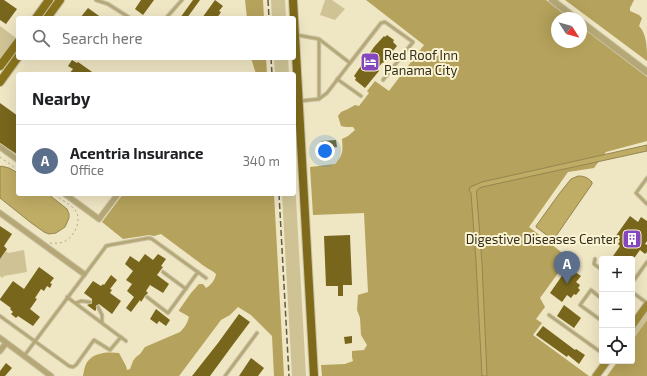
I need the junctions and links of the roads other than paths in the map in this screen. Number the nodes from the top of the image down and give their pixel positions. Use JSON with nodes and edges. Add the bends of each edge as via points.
{"nodes":[{"id":1,"x":49,"y":0,"type":"edge"},
{"id":2,"x":60,"y":0,"type":"edge"},
{"id":3,"x":96,"y":0,"type":"edge"},
{"id":4,"x":182,"y":0,"type":"edge"},
{"id":5,"x":293,"y":0,"type":"edge"},
{"id":6,"x":552,"y":0,"type":"edge"},
{"id":7,"x":567,"y":12,"type":"edge"},
{"id":8,"x":37,"y":16,"type":"edge"},
{"id":9,"x":48,"y":16,"type":"edge"},
{"id":10,"x":127,"y":16,"type":"edge"},
{"id":11,"x":168,"y":16,"type":"edge"},
{"id":12,"x":294,"y":16,"type":"edge"},
{"id":13,"x":587,"y":27,"type":"edge"},
{"id":14,"x":296,"y":35,"type":"edge"},
{"id":15,"x":319,"y":39,"type":"junction"},
{"id":16,"x":16,"y":45,"type":"edge"},
{"id":17,"x":296,"y":52,"type":"edge"},
{"id":18,"x":16,"y":60,"type":"edge"},
{"id":19,"x":350,"y":63,"type":"junction"},
{"id":20,"x":0,"y":66,"type":"edge"},
{"id":21,"x":647,"y":72,"type":"edge"},
{"id":22,"x":337,"y":79,"type":"junction"},
{"id":23,"x":384,"y":80,"type":"dead end"},
{"id":24,"x":0,"y":82,"type":"edge"},
{"id":25,"x":360,"y":96,"type":"dead end"},
{"id":26,"x":319,"y":99,"type":"junction"},
{"id":27,"x":299,"y":101,"type":"junction"},
{"id":28,"x":0,"y":147,"type":"edge"},
{"id":29,"x":16,"y":159,"type":"edge"},
{"id":30,"x":647,"y":178,"type":"edge"},
{"id":31,"x":68,"y":196,"type":"edge"},
{"id":32,"x":116,"y":196,"type":"edge"},
{"id":33,"x":647,"y":204,"type":"edge"},
{"id":34,"x":0,"y":214,"type":"edge"},
{"id":35,"x":594,"y":259,"type":"dead end"},
{"id":36,"x":647,"y":262,"type":"edge"},
{"id":37,"x":599,"y":268,"type":"edge"},
{"id":38,"x":164,"y":272,"type":"dead end"},
{"id":39,"x":198,"y":272,"type":"junction"},
{"id":40,"x":84,"y":274,"type":"junction"},
{"id":41,"x":206,"y":278,"type":"dead end"},
{"id":42,"x":635,"y":279,"type":"edge"},
{"id":43,"x":186,"y":289,"type":"junction"},
{"id":44,"x":635,"y":294,"type":"edge"},
{"id":45,"x":599,"y":296,"type":"edge"},
{"id":46,"x":147,"y":297,"type":"dead end"},
{"id":47,"x":67,"y":298,"type":"junction"},
{"id":48,"x":90,"y":302,"type":"dead end"},
{"id":49,"x":76,"y":304,"type":"junction"},
{"id":50,"x":647,"y":304,"type":"edge"},
{"id":51,"x":98,"y":308,"type":"dead end"},
{"id":52,"x":549,"y":315,"type":"dead end"},
{"id":53,"x":0,"y":316,"type":"edge"},
{"id":54,"x":599,"y":319,"type":"edge"},
{"id":55,"x":635,"y":320,"type":"edge"},
{"id":56,"x":102,"y":323,"type":"junction"},
{"id":57,"x":257,"y":333,"type":"dead end"},
{"id":58,"x":121,"y":337,"type":"junction"},
{"id":59,"x":0,"y":338,"type":"edge"},
{"id":60,"x":35,"y":341,"type":"junction"},
{"id":61,"x":126,"y":341,"type":"dead end"},
{"id":62,"x":6,"y":343,"type":"junction"},
{"id":63,"x":0,"y":351,"type":"edge"},
{"id":64,"x":599,"y":351,"type":"edge"},
{"id":65,"x":24,"y":356,"type":"junction"},
{"id":66,"x":605,"y":364,"type":"edge"},
{"id":67,"x":51,"y":376,"type":"edge"},
{"id":68,"x":225,"y":376,"type":"edge"},
{"id":69,"x":314,"y":376,"type":"edge"},
{"id":70,"x":596,"y":376,"type":"edge"}],
"edges":[{"from":1,"to":8,"type":"main road"},
{"from":2,"to":9,"type":"main road"},
{"from":3,"to":10,"type":"lane"},
{"from":4,"to":11,"type":"lane"},
{"from":5,"to":12,"type":"highway"},
{"from":6,"to":7,"type":"street"},
{"from":13,"to":21,"type":"street"},
{"from":14,"to":15,"type":"lane"},
{"from":15,"to":19,"type":"lane"},
{"from":15,"to":26,"type":"lane"},
{"from":16,"to":20,"type":"main road"},
{"from":17,"to":27,"type":"highway"},
{"from":18,"to":24,"type":"main road"},
{"from":19,"to":22,"type":"lane"},
{"from":19,"to":23,"type":"lane","via":[[381,23],[385,22],[413,42]]},
{"from":22,"to":25,"type":"lane"},
{"from":22,"to":26,"type":"lane"},
{"from":26,"to":27,"type":"lane"},
{"from":27,"to":69,"type":"highway"},
{"from":28,"to":29,"type":"street"},
{"from":30,"to":33,"type":"lane","via":[[636,193]]},
{"from":31,"to":32,"type":"street","via":[[99,219]]},
{"from":34,"to":40,"type":"street"},
{"from":35,"to":37,"type":"lane","via":[[594,264]]},
{"from":36,"to":42,"type":"lane"},
{"from":38,"to":43,"type":"lane"},
{"from":39,"to":40,"type":"lane","via":[[149,238],[106,246]]},
{"from":39,"to":41,"type":"lane"},
{"from":39,"to":43,"type":"lane"},
{"from":40,"to":47,"type":"lane"},
{"from":43,"to":46,"type":"lane","via":[[168,313]]},
{"from":44,"to":50,"type":"lane"},
{"from":45,"to":54,"type":"lane","via":[[591,290],[580,305]]},
{"from":47,"to":49,"type":"lane"},
{"from":47,"to":60,"type":"lane"},
{"from":48,"to":49,"type":"lane","via":[[82,301]]},
{"from":49,"to":56,"type":"lane"},
{"from":50,"to":55,"type":"main road"},
{"from":51,"to":56,"type":"lane"},
{"from":52,"to":64,"type":"lane"},
{"from":53,"to":60,"type":"lane"},
{"from":56,"to":58,"type":"lane"},
{"from":57,"to":68,"type":"lane"},
{"from":58,"to":60,"type":"lane","via":[[110,350],[94,340],[73,367]]},
{"from":58,"to":61,"type":"lane"},
{"from":59,"to":62,"type":"street"},
{"from":60,"to":65,"type":"lane"},
{"from":62,"to":63,"type":"street"},
{"from":62,"to":65,"type":"street"},
{"from":65,"to":67,"type":"street"},
{"from":66,"to":70,"type":"main road"}]}
